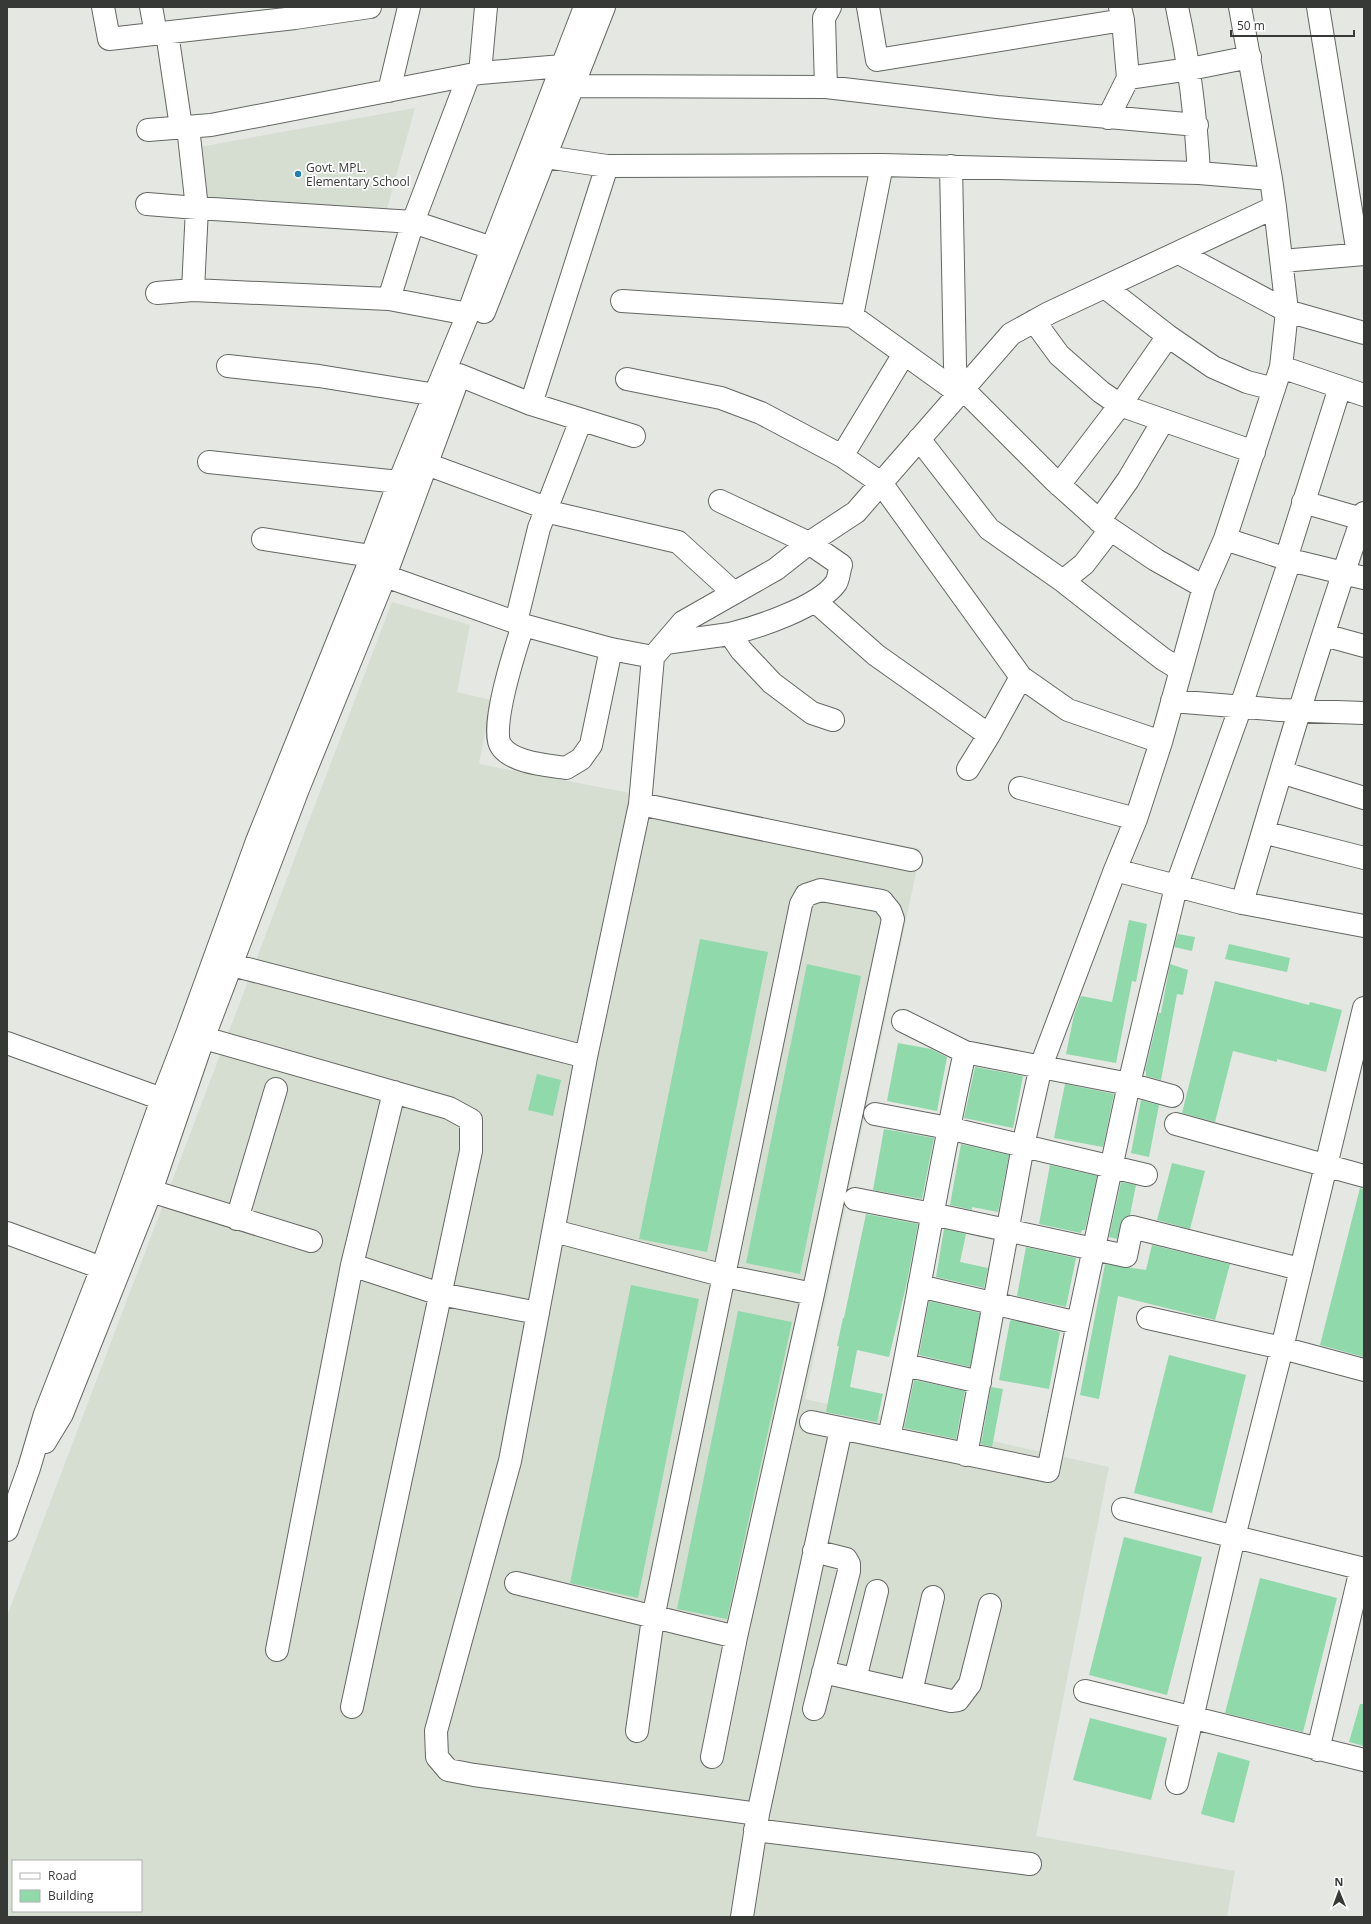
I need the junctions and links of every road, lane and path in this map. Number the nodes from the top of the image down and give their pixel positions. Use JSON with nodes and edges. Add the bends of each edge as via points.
{"nodes":[{"id":1,"x":103,"y":7,"type":"edge"},
{"id":2,"x":151,"y":7,"type":"edge"},
{"id":3,"x":370,"y":7,"type":"edge"},
{"id":4,"x":409,"y":7,"type":"edge"},
{"id":5,"x":486,"y":7,"type":"edge"},
{"id":6,"x":830,"y":7,"type":"edge"},
{"id":7,"x":1177,"y":7,"type":"edge"},
{"id":8,"x":1240,"y":7,"type":"edge"},
{"id":9,"x":1318,"y":7,"type":"edge"},
{"id":10,"x":589,"y":8,"type":"edge"},
{"id":11,"x":873,"y":8,"type":"edge"},
{"id":12,"x":1122,"y":13,"type":"edge"},
{"id":13,"x":224,"y":17,"type":"edge"},
{"id":14,"x":161,"y":33,"type":"junction"},
{"id":15,"x":1250,"y":57,"type":"junction"},
{"id":16,"x":877,"y":60,"type":"junction"},
{"id":17,"x":562,"y":66,"type":"junction"},
{"id":18,"x":1190,"y":69,"type":"junction"},
{"id":19,"x":474,"y":74,"type":"junction"},
{"id":20,"x":1128,"y":78,"type":"junction"},
{"id":21,"x":573,"y":86,"type":"junction"},
{"id":22,"x":826,"y":87,"type":"junction"},
{"id":23,"x":389,"y":91,"type":"junction"},
{"id":24,"x":879,"y":94,"type":"junction"},
{"id":25,"x":1108,"y":118,"type":"junction"},
{"id":26,"x":1197,"y":125,"type":"junction"},
{"id":27,"x":185,"y":127,"type":"junction"},
{"id":28,"x":148,"y":130,"type":"dead end"},
{"id":29,"x":546,"y":157,"type":"junction"},
{"id":30,"x":882,"y":165,"type":"junction"},
{"id":31,"x":607,"y":166,"type":"junction"},
{"id":32,"x":952,"y":166,"type":"junction"},
{"id":33,"x":1199,"y":173,"type":"junction"},
{"id":34,"x":1271,"y":180,"type":"junction"},
{"id":35,"x":147,"y":204,"type":"dead end"},
{"id":36,"x":1275,"y":207,"type":"junction"},
{"id":37,"x":197,"y":208,"type":"junction"},
{"id":38,"x":413,"y":222,"type":"junction"},
{"id":39,"x":492,"y":248,"type":"junction"},
{"id":40,"x":1179,"y":253,"type":"junction"},
{"id":41,"x":1361,"y":254,"type":"edge"},
{"id":42,"x":1282,"y":261,"type":"junction"},
{"id":43,"x":1105,"y":287,"type":"junction"},
{"id":44,"x":193,"y":290,"type":"junction"},
{"id":45,"x":157,"y":293,"type":"dead end"},
{"id":46,"x":389,"y":299,"type":"junction"},
{"id":47,"x":622,"y":301,"type":"dead end"},
{"id":48,"x":1287,"y":312,"type":"junction"},
{"id":49,"x":468,"y":314,"type":"junction"},
{"id":50,"x":852,"y":316,"type":"junction"},
{"id":51,"x":1034,"y":321,"type":"junction"},
{"id":52,"x":1364,"y":333,"type":"edge"},
{"id":53,"x":1168,"y":336,"type":"junction"},
{"id":54,"x":904,"y":354,"type":"junction"},
{"id":55,"x":228,"y":366,"type":"dead end"},
{"id":56,"x":1281,"y":367,"type":"junction"},
{"id":57,"x":459,"y":376,"type":"junction"},
{"id":58,"x":627,"y":379,"type":"dead end"},
{"id":59,"x":1340,"y":386,"type":"junction"},
{"id":60,"x":1274,"y":389,"type":"junction"},
{"id":61,"x":961,"y":391,"type":"junction"},
{"id":62,"x":436,"y":395,"type":"junction"},
{"id":63,"x":1364,"y":395,"type":"edge"},
{"id":64,"x":531,"y":404,"type":"junction"},
{"id":65,"x":1120,"y":405,"type":"junction"},
{"id":66,"x":581,"y":420,"type":"junction"},
{"id":67,"x":1163,"y":421,"type":"junction"},
{"id":68,"x":634,"y":436,"type":"dead end"},
{"id":69,"x":919,"y":439,"type":"junction"},
{"id":70,"x":1254,"y":452,"type":"junction"},
{"id":71,"x":842,"y":456,"type":"junction"},
{"id":72,"x":418,"y":461,"type":"junction"},
{"id":73,"x":209,"y":462,"type":"dead end"},
{"id":74,"x":399,"y":482,"type":"junction"},
{"id":75,"x":881,"y":483,"type":"junction"},
{"id":76,"x":1060,"y":485,"type":"junction"},
{"id":77,"x":720,"y":500,"type":"dead end"},
{"id":78,"x":1303,"y":502,"type":"junction"},
{"id":79,"x":546,"y":508,"type":"junction"},
{"id":80,"x":1363,"y":517,"type":"edge"},
{"id":81,"x":1104,"y":525,"type":"junction"},
{"id":82,"x":1225,"y":538,"type":"junction"},
{"id":83,"x":263,"y":539,"type":"dead end"},
{"id":84,"x":809,"y":543,"type":"junction"},
{"id":85,"x":371,"y":556,"type":"junction"},
{"id":86,"x":1288,"y":560,"type":"junction"},
{"id":87,"x":1354,"y":575,"type":"edge"},
{"id":88,"x":385,"y":576,"type":"junction"},
{"id":89,"x":1064,"y":580,"type":"junction"},
{"id":90,"x":1204,"y":587,"type":"junction"},
{"id":91,"x":734,"y":593,"type":"junction"},
{"id":92,"x":815,"y":601,"type":"junction"},
{"id":93,"x":520,"y":624,"type":"junction"},
{"id":94,"x":730,"y":634,"type":"junction"},
{"id":95,"x":1324,"y":635,"type":"junction"},
{"id":96,"x":1364,"y":646,"type":"edge"},
{"id":97,"x":611,"y":649,"type":"junction"},
{"id":98,"x":659,"y":650,"type":"junction"},
{"id":99,"x":1181,"y":670,"type":"junction"},
{"id":100,"x":1021,"y":677,"type":"junction"},
{"id":101,"x":1172,"y":701,"type":"junction"},
{"id":102,"x":1241,"y":706,"type":"junction"},
{"id":103,"x":1300,"y":710,"type":"junction"},
{"id":104,"x":1364,"y":713,"type":"edge"},
{"id":105,"x":833,"y":720,"type":"dead end"},
{"id":106,"x":989,"y":735,"type":"junction"},
{"id":107,"x":1161,"y":742,"type":"junction"},
{"id":108,"x":968,"y":769,"type":"dead end"},
{"id":109,"x":1281,"y":772,"type":"junction"},
{"id":110,"x":1020,"y":788,"type":"dead end"},
{"id":111,"x":1364,"y":798,"type":"edge"},
{"id":112,"x":640,"y":804,"type":"junction"},
{"id":113,"x":1136,"y":819,"type":"junction"},
{"id":114,"x":1263,"y":832,"type":"junction"},
{"id":115,"x":1364,"y":858,"type":"edge"},
{"id":116,"x":911,"y":860,"type":"dead end"},
{"id":117,"x":1115,"y":870,"type":"junction"},
{"id":118,"x":1176,"y":887,"type":"junction"},
{"id":119,"x":1242,"y":903,"type":"junction"},
{"id":120,"x":1364,"y":926,"type":"edge"},
{"id":121,"x":232,"y":965,"type":"junction"},
{"id":122,"x":1364,"y":1008,"type":"edge"},
{"id":123,"x":904,"y":1021,"type":"dead end"},
{"id":124,"x":195,"y":1036,"type":"junction"},
{"id":125,"x":7,"y":1043,"type":"edge"},
{"id":126,"x":965,"y":1052,"type":"junction"},
{"id":127,"x":586,"y":1057,"type":"junction"},
{"id":128,"x":1041,"y":1066,"type":"junction"},
{"id":129,"x":1129,"y":1084,"type":"junction"},
{"id":130,"x":276,"y":1089,"type":"dead end"},
{"id":131,"x":394,"y":1092,"type":"junction"},
{"id":132,"x":1172,"y":1096,"type":"dead end"},
{"id":133,"x":162,"y":1099,"type":"junction"},
{"id":134,"x":875,"y":1114,"type":"dead end"},
{"id":135,"x":1176,"y":1124,"type":"dead end"},
{"id":136,"x":948,"y":1128,"type":"junction"},
{"id":137,"x":1023,"y":1146,"type":"junction"},
{"id":138,"x":1112,"y":1166,"type":"junction"},
{"id":139,"x":1326,"y":1166,"type":"junction"},
{"id":140,"x":1146,"y":1175,"type":"dead end"},
{"id":141,"x":1364,"y":1176,"type":"edge"},
{"id":142,"x":141,"y":1188,"type":"junction"},
{"id":143,"x":855,"y":1199,"type":"dead end"},
{"id":144,"x":932,"y":1214,"type":"junction"},
{"id":145,"x":237,"y":1219,"type":"junction"},
{"id":146,"x":1008,"y":1230,"type":"junction"},
{"id":147,"x":554,"y":1231,"type":"junction"},
{"id":148,"x":7,"y":1233,"type":"edge"},
{"id":149,"x":311,"y":1241,"type":"dead end"},
{"id":150,"x":1094,"y":1248,"type":"junction"},
{"id":151,"x":352,"y":1265,"type":"junction"},
{"id":152,"x":102,"y":1268,"type":"junction"},
{"id":153,"x":1300,"y":1269,"type":"junction"},
{"id":154,"x":725,"y":1276,"type":"junction"},
{"id":155,"x":919,"y":1286,"type":"junction"},
{"id":156,"x":440,"y":1294,"type":"junction"},
{"id":157,"x":813,"y":1294,"type":"junction"},
{"id":158,"x":995,"y":1303,"type":"junction"},
{"id":159,"x":538,"y":1313,"type":"junction"},
{"id":160,"x":1148,"y":1318,"type":"dead end"},
{"id":161,"x":1078,"y":1323,"type":"junction"},
{"id":162,"x":1282,"y":1348,"type":"junction"},
{"id":163,"x":905,"y":1365,"type":"junction"},
{"id":164,"x":1364,"y":1370,"type":"edge"},
{"id":165,"x":980,"y":1382,"type":"junction"},
{"id":166,"x":812,"y":1422,"type":"dead end"},
{"id":167,"x":842,"y":1429,"type":"junction"},
{"id":168,"x":889,"y":1437,"type":"junction"},
{"id":169,"x":966,"y":1455,"type":"junction"},
{"id":170,"x":29,"y":1468,"type":"junction"},
{"id":171,"x":1123,"y":1509,"type":"dead end"},
{"id":172,"x":7,"y":1530,"type":"edge"},
{"id":173,"x":1234,"y":1537,"type":"junction"},
{"id":174,"x":814,"y":1551,"type":"junction"},
{"id":175,"x":1362,"y":1569,"type":"edge"},
{"id":176,"x":516,"y":1583,"type":"dead end"},
{"id":177,"x":877,"y":1591,"type":"dead end"},
{"id":178,"x":934,"y":1596,"type":"dead end"},
{"id":179,"x":990,"y":1605,"type":"dead end"},
{"id":180,"x":653,"y":1618,"type":"junction"},
{"id":181,"x":736,"y":1637,"type":"junction"},
{"id":182,"x":277,"y":1650,"type":"dead end"},
{"id":183,"x":823,"y":1672,"type":"junction"},
{"id":184,"x":855,"y":1679,"type":"junction"},
{"id":185,"x":1085,"y":1691,"type":"dead end"},
{"id":186,"x":911,"y":1692,"type":"junction"},
{"id":187,"x":352,"y":1707,"type":"dead end"},
{"id":188,"x":814,"y":1709,"type":"dead end"},
{"id":189,"x":1192,"y":1716,"type":"junction"},
{"id":190,"x":637,"y":1731,"type":"dead end"},
{"id":191,"x":1318,"y":1750,"type":"junction"},
{"id":192,"x":712,"y":1758,"type":"dead end"},
{"id":193,"x":1364,"y":1760,"type":"edge"},
{"id":194,"x":1177,"y":1783,"type":"dead end"},
{"id":195,"x":756,"y":1822,"type":"junction"},
{"id":196,"x":1030,"y":1864,"type":"dead end"},
{"id":197,"x":742,"y":1917,"type":"edge"}],
"edges":[{"from":1,"to":14,"type":"street","via":[[109,39]]},
{"from":2,"to":14,"type":"street"},
{"from":3,"to":13,"type":"street","via":[[295,18]]},
{"from":4,"to":23,"type":"street"},
{"from":5,"to":19,"type":"street"},
{"from":6,"to":22,"type":"street","via":[[824,18]]},
{"from":7,"to":18,"type":"street"},
{"from":8,"to":15,"type":"street"},
{"from":9,"to":41,"type":"street"},
{"from":10,"to":17,"type":"street"},
{"from":10,"to":21,"type":"street"},
{"from":11,"to":16,"type":"street"},
{"from":12,"to":16,"type":"street"},
{"from":12,"to":20,"type":"street"},
{"from":13,"to":14,"type":"street"},
{"from":14,"to":27,"type":"street"},
{"from":15,"to":18,"type":"street"},
{"from":15,"to":34,"type":"street"},
{"from":16,"to":24,"type":"street"},
{"from":17,"to":19,"type":"street"},
{"from":17,"to":39,"type":"street"},
{"from":18,"to":20,"type":"street"},
{"from":18,"to":26,"type":"street"},
{"from":19,"to":23,"type":"street"},
{"from":19,"to":38,"type":"street"},
{"from":20,"to":25,"type":"street"},
{"from":21,"to":22,"type":"street"},
{"from":21,"to":29,"type":"street"},
{"from":22,"to":24,"type":"street"},
{"from":23,"to":27,"type":"street","via":[[211,125]]},
{"from":24,"to":25,"type":"street"},
{"from":25,"to":26,"type":"street"},
{"from":26,"to":33,"type":"street"},
{"from":27,"to":28,"type":"street"},
{"from":27,"to":37,"type":"street"},
{"from":29,"to":31,"type":"street"},
{"from":29,"to":57,"type":"street"},
{"from":30,"to":31,"type":"street"},
{"from":30,"to":32,"type":"street"},
{"from":30,"to":50,"type":"street"},
{"from":31,"to":64,"type":"street"},
{"from":32,"to":33,"type":"street"},
{"from":32,"to":61,"type":"street","via":[[955,366]]},
{"from":33,"to":34,"type":"street"},
{"from":34,"to":36,"type":"street"},
{"from":35,"to":37,"type":"street"},
{"from":36,"to":40,"type":"street"},
{"from":36,"to":42,"type":"street"},
{"from":37,"to":38,"type":"street"},
{"from":37,"to":44,"type":"street"},
{"from":38,"to":39,"type":"street"},
{"from":38,"to":46,"type":"street"},
{"from":39,"to":49,"type":"street"},
{"from":40,"to":43,"type":"street"},
{"from":40,"to":48,"type":"street"},
{"from":41,"to":42,"type":"street"},
{"from":42,"to":48,"type":"street"},
{"from":43,"to":51,"type":"street"},
{"from":43,"to":53,"type":"street"},
{"from":44,"to":45,"type":"street"},
{"from":44,"to":46,"type":"street"},
{"from":46,"to":49,"type":"street"},
{"from":47,"to":50,"type":"street"},
{"from":48,"to":52,"type":"street"},
{"from":48,"to":56,"type":"street"},
{"from":49,"to":62,"type":"street"},
{"from":50,"to":54,"type":"street"},
{"from":51,"to":61,"type":"street","via":[[1011,334]]},
{"from":51,"to":65,"type":"street","via":[[1059,355]]},
{"from":53,"to":60,"type":"street","via":[[1213,367],[1247,382]]},
{"from":53,"to":65,"type":"street"},
{"from":54,"to":61,"type":"street"},
{"from":54,"to":71,"type":"street"},
{"from":55,"to":62,"type":"street","via":[[319,376]]},
{"from":56,"to":59,"type":"street"},
{"from":56,"to":60,"type":"street"},
{"from":57,"to":64,"type":"street"},
{"from":57,"to":72,"type":"street"},
{"from":58,"to":71,"type":"street","via":[[721,398],[761,413]]},
{"from":59,"to":63,"type":"street"},
{"from":59,"to":78,"type":"street"},
{"from":60,"to":70,"type":"street"},
{"from":61,"to":69,"type":"street"},
{"from":61,"to":76,"type":"street"},
{"from":62,"to":72,"type":"street"},
{"from":64,"to":66,"type":"street"},
{"from":65,"to":67,"type":"street"},
{"from":65,"to":76,"type":"street"},
{"from":66,"to":68,"type":"street"},
{"from":66,"to":79,"type":"street"},
{"from":67,"to":70,"type":"street"},
{"from":67,"to":81,"type":"street"},
{"from":69,"to":75,"type":"street"},
{"from":69,"to":89,"type":"street","via":[[989,529]]},
{"from":70,"to":82,"type":"street"},
{"from":71,"to":75,"type":"street"},
{"from":72,"to":74,"type":"street"},
{"from":72,"to":79,"type":"street"},
{"from":72,"to":88,"type":"street"},
{"from":73,"to":74,"type":"street"},
{"from":74,"to":85,"type":"street"},
{"from":75,"to":84,"type":"street","via":[[856,512]]},
{"from":75,"to":100,"type":"street"},
{"from":76,"to":81,"type":"street"},
{"from":77,"to":84,"type":"street"},
{"from":78,"to":80,"type":"street"},
{"from":78,"to":86,"type":"street"},
{"from":79,"to":91,"type":"street","via":[[545,512],[678,542]]},
{"from":79,"to":93,"type":"street","via":[[539,528]]},
{"from":80,"to":87,"type":"street"},
{"from":81,"to":89,"type":"street","via":[[1084,564]]},
{"from":81,"to":90,"type":"street","via":[[1156,560]]},
{"from":82,"to":86,"type":"street"},
{"from":82,"to":90,"type":"street"},
{"from":83,"to":85,"type":"street"},
{"from":84,"to":91,"type":"street","via":[[776,570]]},
{"from":84,"to":92,"type":"street","via":[[841,565],[836,583]]},
{"from":85,"to":124,"type":"street","via":[[257,841]]},
{"from":86,"to":87,"type":"street"},
{"from":86,"to":102,"type":"street"},
{"from":87,"to":95,"type":"street"},
{"from":88,"to":93,"type":"street"},
{"from":88,"to":121,"type":"street","via":[[298,788]]},
{"from":89,"to":99,"type":"street","via":[[1128,632]]},
{"from":90,"to":99,"type":"street"},
{"from":91,"to":98,"type":"street","via":[[683,622]]},
{"from":92,"to":94,"type":"street","via":[[754,628]]},
{"from":92,"to":106,"type":"street","via":[[876,655]]},
{"from":93,"to":97,"type":"street"},
{"from":93,"to":97,"type":"street","via":[[497,733],[501,747],[520,760],[566,768],[581,759],[591,745]]},
{"from":94,"to":98,"type":"street"},
{"from":94,"to":105,"type":"street","via":[[741,650],[772,683],[812,713]]},
{"from":95,"to":96,"type":"street"},
{"from":95,"to":103,"type":"street"},
{"from":97,"to":98,"type":"street"},
{"from":98,"to":112,"type":"street"},
{"from":99,"to":101,"type":"street"},
{"from":100,"to":106,"type":"street"},
{"from":100,"to":107,"type":"street","via":[[1068,710]]},
{"from":101,"to":102,"type":"street"},
{"from":101,"to":107,"type":"street"},
{"from":102,"to":103,"type":"street"},
{"from":102,"to":118,"type":"street"},
{"from":103,"to":104,"type":"street"},
{"from":103,"to":109,"type":"street"},
{"from":106,"to":108,"type":"street"},
{"from":107,"to":113,"type":"street"},
{"from":109,"to":111,"type":"street"},
{"from":109,"to":114,"type":"street"},
{"from":110,"to":113,"type":"street"},
{"from":112,"to":116,"type":"street"},
{"from":112,"to":127,"type":"street"},
{"from":113,"to":117,"type":"street"},
{"from":114,"to":115,"type":"street"},
{"from":114,"to":119,"type":"street"},
{"from":117,"to":118,"type":"street"},
{"from":117,"to":128,"type":"street"},
{"from":118,"to":119,"type":"street"},
{"from":118,"to":129,"type":"street"},
{"from":119,"to":120,"type":"street"},
{"from":121,"to":124,"type":"street"},
{"from":121,"to":127,"type":"street"},
{"from":122,"to":139,"type":"street"},
{"from":123,"to":126,"type":"street"},
{"from":124,"to":131,"type":"street"},
{"from":124,"to":133,"type":"street"},
{"from":124,"to":142,"type":"street"},
{"from":125,"to":133,"type":"street"},
{"from":126,"to":128,"type":"street"},
{"from":126,"to":136,"type":"street"},
{"from":127,"to":147,"type":"street"},
{"from":128,"to":129,"type":"street"},
{"from":128,"to":137,"type":"street"},
{"from":129,"to":132,"type":"street"},
{"from":129,"to":138,"type":"street"},
{"from":130,"to":145,"type":"street"},
{"from":131,"to":151,"type":"street"},
{"from":131,"to":156,"type":"street","via":[[449,1108],[471,1120],[471,1151]]},
{"from":133,"to":142,"type":"street"},
{"from":134,"to":136,"type":"street"},
{"from":135,"to":139,"type":"street"},
{"from":136,"to":137,"type":"street"},
{"from":136,"to":144,"type":"street"},
{"from":137,"to":138,"type":"street"},
{"from":137,"to":146,"type":"street"},
{"from":138,"to":140,"type":"street"},
{"from":138,"to":150,"type":"street"},
{"from":139,"to":141,"type":"street"},
{"from":139,"to":153,"type":"street"},
{"from":142,"to":145,"type":"street"},
{"from":142,"to":152,"type":"street"},
{"from":142,"to":170,"type":"street","via":[[62,1414]]},
{"from":143,"to":144,"type":"street"},
{"from":144,"to":146,"type":"street"},
{"from":144,"to":155,"type":"street"},
{"from":145,"to":149,"type":"street"},
{"from":146,"to":150,"type":"street"},
{"from":146,"to":158,"type":"street"},
{"from":147,"to":154,"type":"street"},
{"from":147,"to":159,"type":"street"},
{"from":148,"to":152,"type":"street"},
{"from":150,"to":153,"type":"street","via":[[1126,1256],[1132,1227]]},
{"from":150,"to":161,"type":"street"},
{"from":151,"to":156,"type":"street"},
{"from":151,"to":182,"type":"street"},
{"from":152,"to":170,"type":"street","via":[[45,1414]]},
{"from":153,"to":162,"type":"street"},
{"from":154,"to":157,"type":"street"},
{"from":154,"to":157,"type":"street","via":[[801,904],[806,894],[820,890],[882,901],[890,911],[892,919]]},
{"from":154,"to":180,"type":"street"},
{"from":155,"to":158,"type":"street"},
{"from":155,"to":163,"type":"street"},
{"from":156,"to":159,"type":"street"},
{"from":156,"to":187,"type":"street"},
{"from":157,"to":181,"type":"street"},
{"from":158,"to":161,"type":"street"},
{"from":158,"to":165,"type":"street"},
{"from":159,"to":195,"type":"street","via":[[510,1461],[436,1731],[437,1757],[448,1770]]},
{"from":160,"to":162,"type":"street"},
{"from":161,"to":169,"type":"street","via":[[1048,1471]]},
{"from":162,"to":164,"type":"street"},
{"from":162,"to":173,"type":"street"},
{"from":163,"to":165,"type":"street"},
{"from":163,"to":168,"type":"street"},
{"from":165,"to":169,"type":"street"},
{"from":166,"to":167,"type":"street"},
{"from":167,"to":168,"type":"street"},
{"from":167,"to":174,"type":"street"},
{"from":168,"to":169,"type":"street"},
{"from":170,"to":172,"type":"street"},
{"from":171,"to":173,"type":"street"},
{"from":173,"to":175,"type":"street"},
{"from":173,"to":189,"type":"street"},
{"from":174,"to":183,"type":"street","via":[[846,1559],[849,1564]]},
{"from":174,"to":195,"type":"street"},
{"from":175,"to":191,"type":"street"},
{"from":176,"to":180,"type":"street"},
{"from":177,"to":184,"type":"street"},
{"from":178,"to":186,"type":"street"},
{"from":179,"to":186,"type":"street","via":[[970,1684],[958,1700],[951,1701]]},
{"from":180,"to":181,"type":"street"},
{"from":180,"to":190,"type":"street"},
{"from":181,"to":192,"type":"street"},
{"from":183,"to":184,"type":"street"},
{"from":183,"to":188,"type":"street"},
{"from":184,"to":186,"type":"street"},
{"from":185,"to":189,"type":"street"},
{"from":189,"to":191,"type":"street"},
{"from":189,"to":194,"type":"street"},
{"from":191,"to":193,"type":"street"},
{"from":195,"to":196,"type":"street"},
{"from":195,"to":197,"type":"street"}]}
